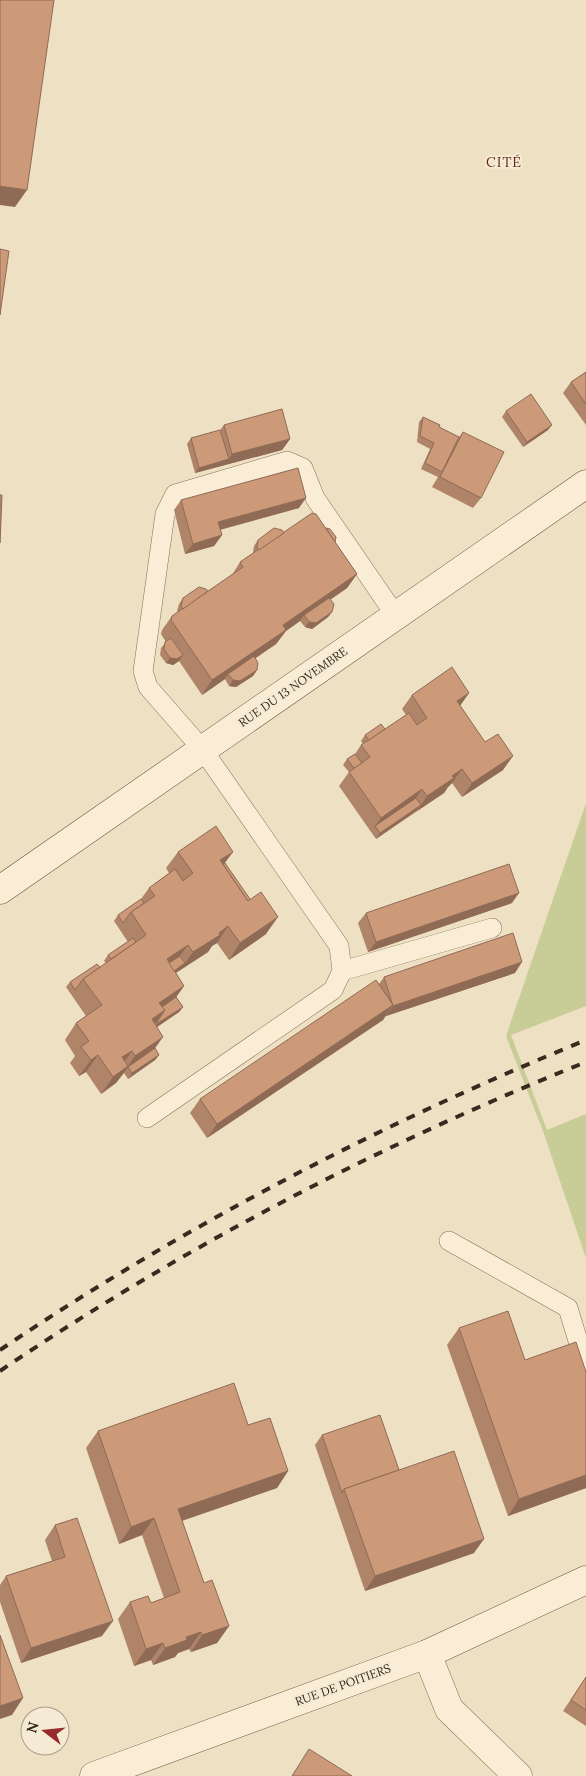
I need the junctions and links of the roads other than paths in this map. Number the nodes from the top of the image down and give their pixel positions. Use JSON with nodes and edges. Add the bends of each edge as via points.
{"nodes":[{"id":1,"x":586,"y":484,"type":"edge"},
{"id":2,"x":396,"y":616,"type":"junction"},
{"id":3,"x":203,"y":750,"type":"junction"},
{"id":4,"x":0,"y":890,"type":"edge"},
{"id":5,"x":492,"y":928,"type":"dead end"},
{"id":6,"x":342,"y":971,"type":"junction"},
{"id":7,"x":148,"y":1118,"type":"dead end"},
{"id":8,"x":449,"y":1240,"type":"dead end"},
{"id":9,"x":586,"y":1367,"type":"edge"},
{"id":10,"x":586,"y":1580,"type":"edge"},
{"id":11,"x":427,"y":1654,"type":"junction"},
{"id":12,"x":94,"y":1776,"type":"edge"},
{"id":13,"x":518,"y":1776,"type":"edge"}],
"edges":[{"from":1,"to":2,"type":"street","name":"RUE DU 13 NOVEMBRE"},
{"from":2,"to":3,"type":"street","name":"RUE DU 13 NOVEMBRE"},
{"from":2,"to":3,"type":"lane","via":[[315,498],[302,468],[286,461],[175,494],[166,514],[143,671],[148,687]]},
{"from":3,"to":4,"type":"street","name":"RUE DU 13 NOVEMBRE"},
{"from":3,"to":6,"type":"lane","via":[[339,946]]},
{"from":5,"to":6,"type":"lane"},
{"from":6,"to":7,"type":"lane","via":[[333,990]]},
{"from":8,"to":9,"type":"lane","via":[[568,1308]]},
{"from":10,"to":11,"type":"street","name":"RUE DE POITIERS"},
{"from":11,"to":12,"type":"street","name":"RUE DE POITIERS"},
{"from":11,"to":13,"type":"street","via":[[449,1709]]}]}
